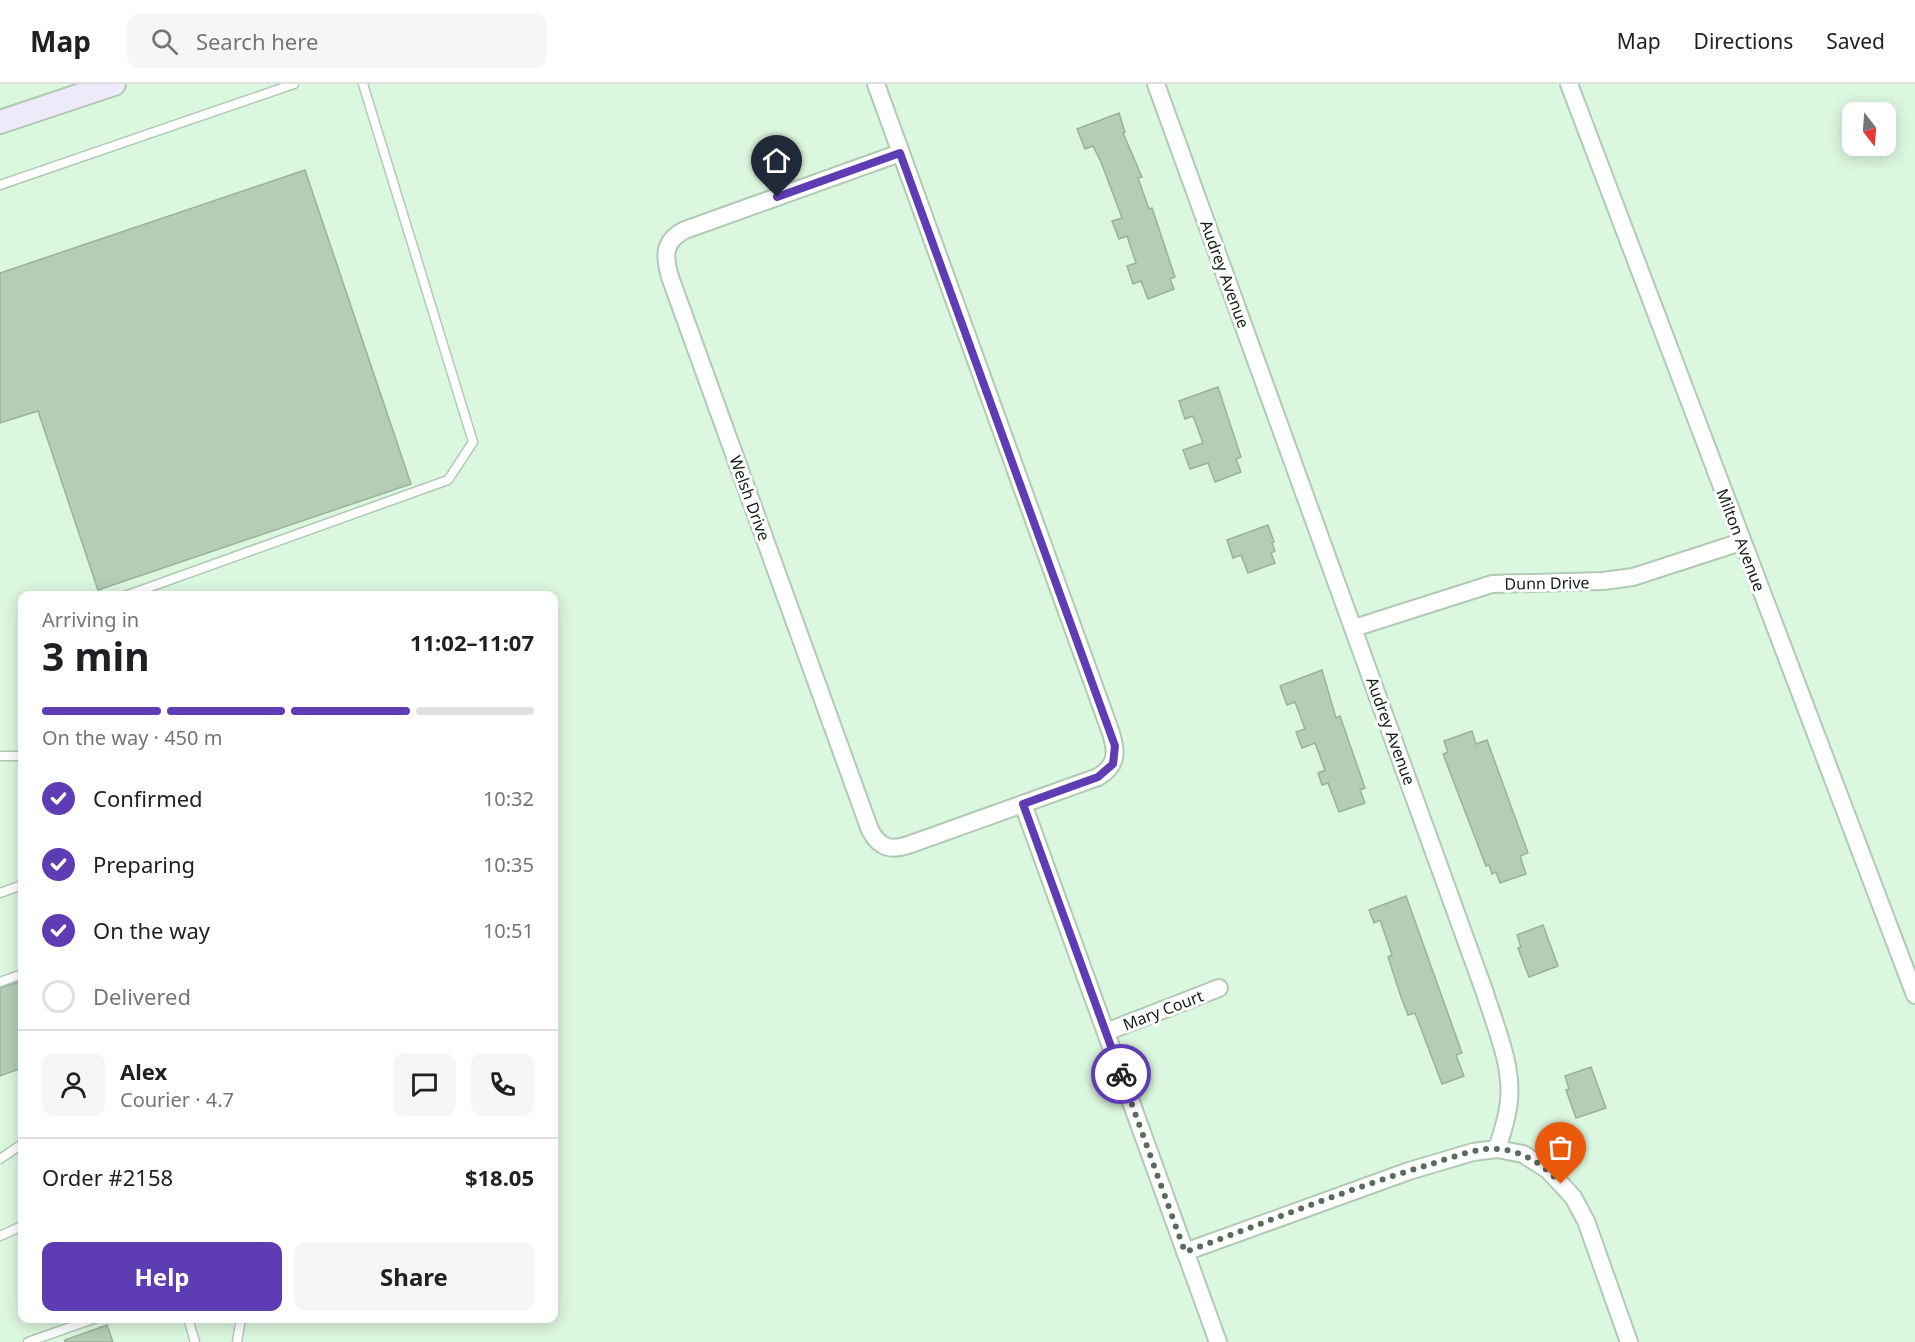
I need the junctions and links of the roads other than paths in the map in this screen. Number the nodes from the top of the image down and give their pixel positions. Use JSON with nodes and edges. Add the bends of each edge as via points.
{"nodes":[{"id":1,"x":114,"y":84,"type":"edge"},
{"id":2,"x":294,"y":84,"type":"edge"},
{"id":3,"x":363,"y":84,"type":"edge"},
{"id":4,"x":876,"y":84,"type":"edge"},
{"id":5,"x":1155,"y":84,"type":"edge"},
{"id":6,"x":1569,"y":84,"type":"edge"},
{"id":7,"x":0,"y":122,"type":"edge"},
{"id":8,"x":900,"y":153,"type":"junction"},
{"id":9,"x":0,"y":185,"type":"edge"},
{"id":10,"x":1741,"y":542,"type":"junction"},
{"id":11,"x":139,"y":591,"type":"edge"},
{"id":12,"x":1354,"y":628,"type":"junction"},
{"id":13,"x":0,"y":756,"type":"edge"},
{"id":14,"x":18,"y":756,"type":"edge"},
{"id":15,"x":1023,"y":804,"type":"junction"},
{"id":16,"x":18,"y":886,"type":"edge"},
{"id":17,"x":0,"y":892,"type":"edge"},
{"id":18,"x":18,"y":975,"type":"edge"},
{"id":19,"x":0,"y":982,"type":"edge"},
{"id":20,"x":1220,"y":988,"type":"dead end"},
{"id":21,"x":1915,"y":995,"type":"edge"},
{"id":22,"x":1106,"y":1032,"type":"junction"},
{"id":23,"x":18,"y":1147,"type":"edge"},
{"id":24,"x":1497,"y":1149,"type":"junction"},
{"id":25,"x":0,"y":1159,"type":"edge"},
{"id":26,"x":18,"y":1228,"type":"edge"},
{"id":27,"x":0,"y":1236,"type":"edge"},
{"id":28,"x":1185,"y":1252,"type":"junction"},
{"id":29,"x":82,"y":1323,"type":"edge"},
{"id":30,"x":189,"y":1323,"type":"edge"},
{"id":31,"x":240,"y":1323,"type":"edge"},
{"id":32,"x":28,"y":1342,"type":"edge"},
{"id":33,"x":195,"y":1342,"type":"edge"},
{"id":34,"x":237,"y":1342,"type":"edge"},
{"id":35,"x":1218,"y":1342,"type":"edge"},
{"id":36,"x":1629,"y":1342,"type":"edge"}],
"edges":[{"from":1,"to":7,"type":"main road"},
{"from":2,"to":9,"type":"lane"},
{"from":3,"to":11,"type":"lane","via":[[473,442],[448,480]]},
{"from":4,"to":8,"type":"street"},
{"from":5,"to":12,"type":"street","name":"Audrey Avenue"},
{"from":6,"to":10,"type":"street","name":"Milton Avenue"},
{"from":8,"to":15,"type":"street","via":[[1115,746],[1113,764],[1103,774]]},
{"from":8,"to":15,"type":"street","name":"Welsh Drive","via":[[685,230],[667,245],[666,262],[875,839],[885,847],[900,848]]},
{"from":10,"to":12,"type":"street","name":"Dunn Drive","via":[[1633,577],[1492,584]]},
{"from":10,"to":21,"type":"street","name":"Milton Avenue"},
{"from":12,"to":24,"type":"street","name":"Audrey Avenue","via":[[1503,1052],[1509,1107]]},
{"from":13,"to":14,"type":"lane"},
{"from":15,"to":22,"type":"street"},
{"from":16,"to":17,"type":"lane"},
{"from":18,"to":19,"type":"lane"},
{"from":20,"to":22,"type":"street","name":"Mary Court"},
{"from":22,"to":28,"type":"street"},
{"from":23,"to":25,"type":"lane"},
{"from":24,"to":28,"type":"street","via":[[1409,1171]]},
{"from":24,"to":36,"type":"street","via":[[1523,1155],[1548,1170],[1573,1197],[1586,1221]]},
{"from":26,"to":27,"type":"lane"},
{"from":28,"to":35,"type":"street"},
{"from":29,"to":32,"type":"lane"},
{"from":30,"to":33,"type":"lane"},
{"from":31,"to":34,"type":"lane"}]}
